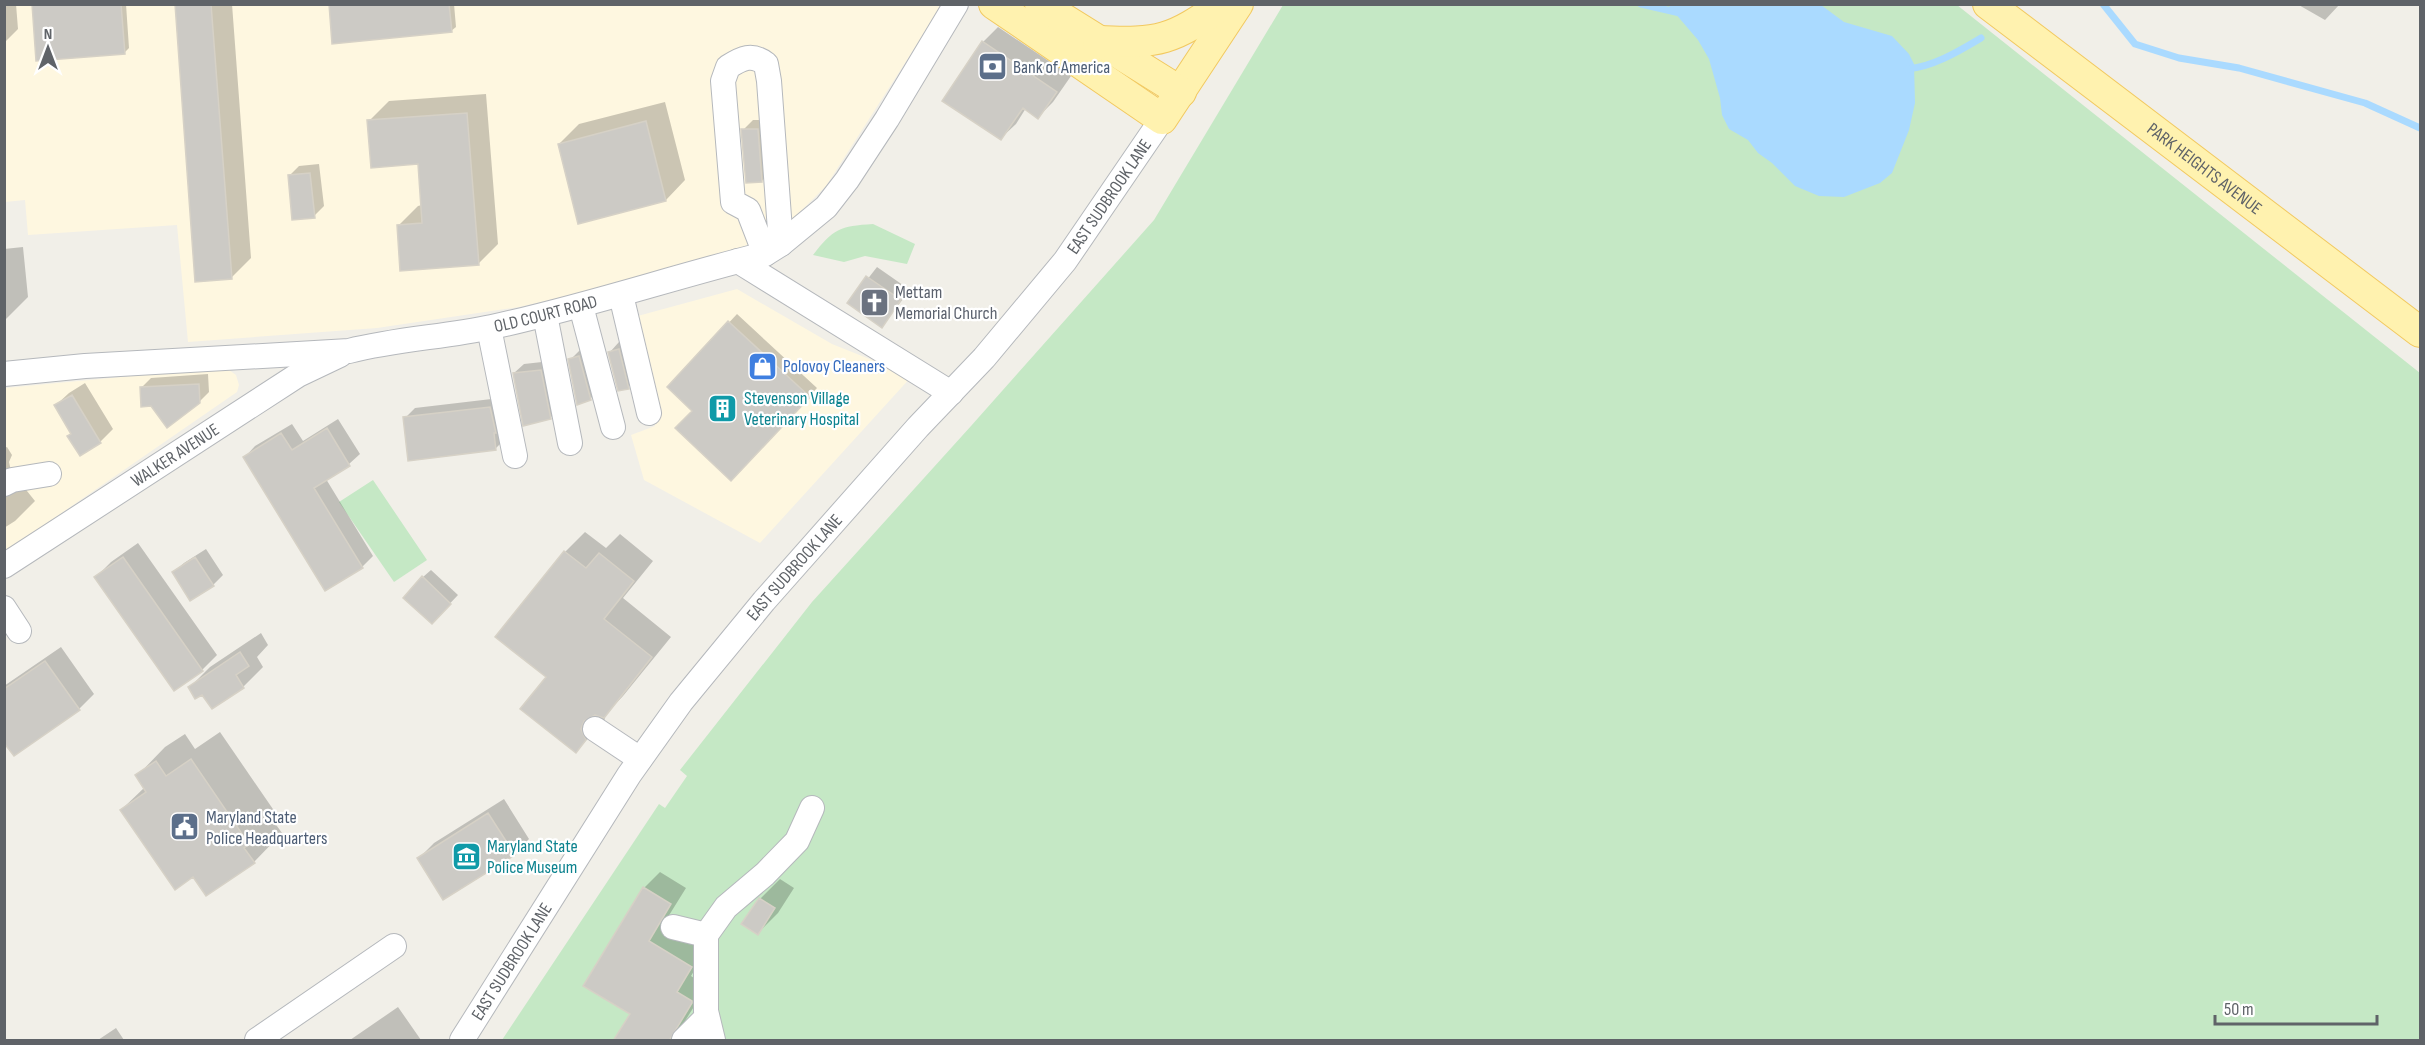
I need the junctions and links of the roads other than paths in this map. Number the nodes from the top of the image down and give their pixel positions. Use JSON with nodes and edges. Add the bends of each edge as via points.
{"nodes":[{"id":1,"x":956,"y":4,"type":"edge"},
{"id":2,"x":994,"y":4,"type":"edge"},
{"id":3,"x":1040,"y":4,"type":"edge"},
{"id":4,"x":1223,"y":4,"type":"edge"},
{"id":5,"x":1238,"y":4,"type":"edge"},
{"id":6,"x":1988,"y":4,"type":"edge"},
{"id":7,"x":1095,"y":40,"type":"junction"},
{"id":8,"x":1180,"y":92,"type":"junction"},
{"id":9,"x":1162,"y":119,"type":"junction"},
{"id":10,"x":773,"y":249,"type":"junction"},
{"id":11,"x":738,"y":261,"type":"junction"},
{"id":12,"x":621,"y":295,"type":"junction"},
{"id":13,"x":581,"y":306,"type":"junction"},
{"id":14,"x":545,"y":315,"type":"junction"},
{"id":15,"x":489,"y":328,"type":"junction"},
{"id":16,"x":2421,"y":332,"type":"edge"},
{"id":17,"x":349,"y":351,"type":"junction"},
{"id":18,"x":4,"y":374,"type":"edge"},
{"id":19,"x":951,"y":393,"type":"junction"},
{"id":20,"x":649,"y":412,"type":"dead end"},
{"id":21,"x":614,"y":427,"type":"dead end"},
{"id":22,"x":570,"y":443,"type":"dead end"},
{"id":23,"x":515,"y":456,"type":"dead end"},
{"id":24,"x":49,"y":474,"type":"dead end"},
{"id":25,"x":4,"y":484,"type":"edge"},
{"id":26,"x":4,"y":566,"type":"edge"},
{"id":27,"x":4,"y":608,"type":"edge"},
{"id":28,"x":19,"y":631,"type":"dead end"},
{"id":29,"x":595,"y":729,"type":"dead end"},
{"id":30,"x":640,"y":759,"type":"junction"},
{"id":31,"x":812,"y":808,"type":"dead end"},
{"id":32,"x":673,"y":927,"type":"dead end"},
{"id":33,"x":706,"y":935,"type":"junction"},
{"id":34,"x":394,"y":946,"type":"dead end"},
{"id":35,"x":707,"y":1017,"type":"junction"},
{"id":36,"x":257,"y":1041,"type":"edge"},
{"id":37,"x":462,"y":1041,"type":"edge"},
{"id":38,"x":684,"y":1041,"type":"edge"},
{"id":39,"x":712,"y":1041,"type":"edge"}],
"edges":[{"from":1,"to":10,"type":"street","name":"OLD COURT ROAD","via":[[847,180],[826,207]]},
{"from":2,"to":9,"type":"main road"},
{"from":3,"to":7,"type":"main road"},
{"from":4,"to":7,"type":"main road","via":[[1191,27],[1160,40]]},
{"from":5,"to":8,"type":"main road"},
{"from":6,"to":16,"type":"main road","name":"PARK HEIGHTS AVENUE"},
{"from":7,"to":8,"type":"main road"},
{"from":8,"to":9,"type":"main road"},
{"from":9,"to":19,"type":"street","name":"EAST SUDBROOK LANE","via":[[1065,261]]},
{"from":10,"to":10,"type":"street","via":[[769,81],[766,64],[750,57],[728,67],[723,81],[733,202],[748,210]]},
{"from":10,"to":11,"type":"street","name":"OLD COURT ROAD"},
{"from":11,"to":12,"type":"street","name":"OLD COURT ROAD"},
{"from":11,"to":19,"type":"street"},
{"from":12,"to":13,"type":"street","name":"OLD COURT ROAD"},
{"from":12,"to":20,"type":"street"},
{"from":13,"to":14,"type":"street","name":"OLD COURT ROAD"},
{"from":13,"to":21,"type":"street"},
{"from":14,"to":15,"type":"street","name":"OLD COURT ROAD"},
{"from":14,"to":22,"type":"street"},
{"from":15,"to":17,"type":"street","name":"OLD COURT ROAD"},
{"from":15,"to":23,"type":"street"},
{"from":17,"to":18,"type":"street","name":"OLD COURT ROAD"},
{"from":17,"to":26,"type":"street","name":"WALKER AVENUE","via":[[298,375]]},
{"from":19,"to":30,"type":"street","name":"EAST SUDBROOK LANE","via":[[764,601]]},
{"from":24,"to":25,"type":"street"},
{"from":27,"to":28,"type":"street"},
{"from":29,"to":30,"type":"street"},
{"from":30,"to":37,"type":"street","name":"EAST SUDBROOK LANE"},
{"from":31,"to":33,"type":"street","via":[[796,841],[726,907]]},
{"from":32,"to":33,"type":"street"},
{"from":33,"to":35,"type":"street"},
{"from":34,"to":36,"type":"street"},
{"from":35,"to":38,"type":"street"},
{"from":35,"to":39,"type":"street"}]}
